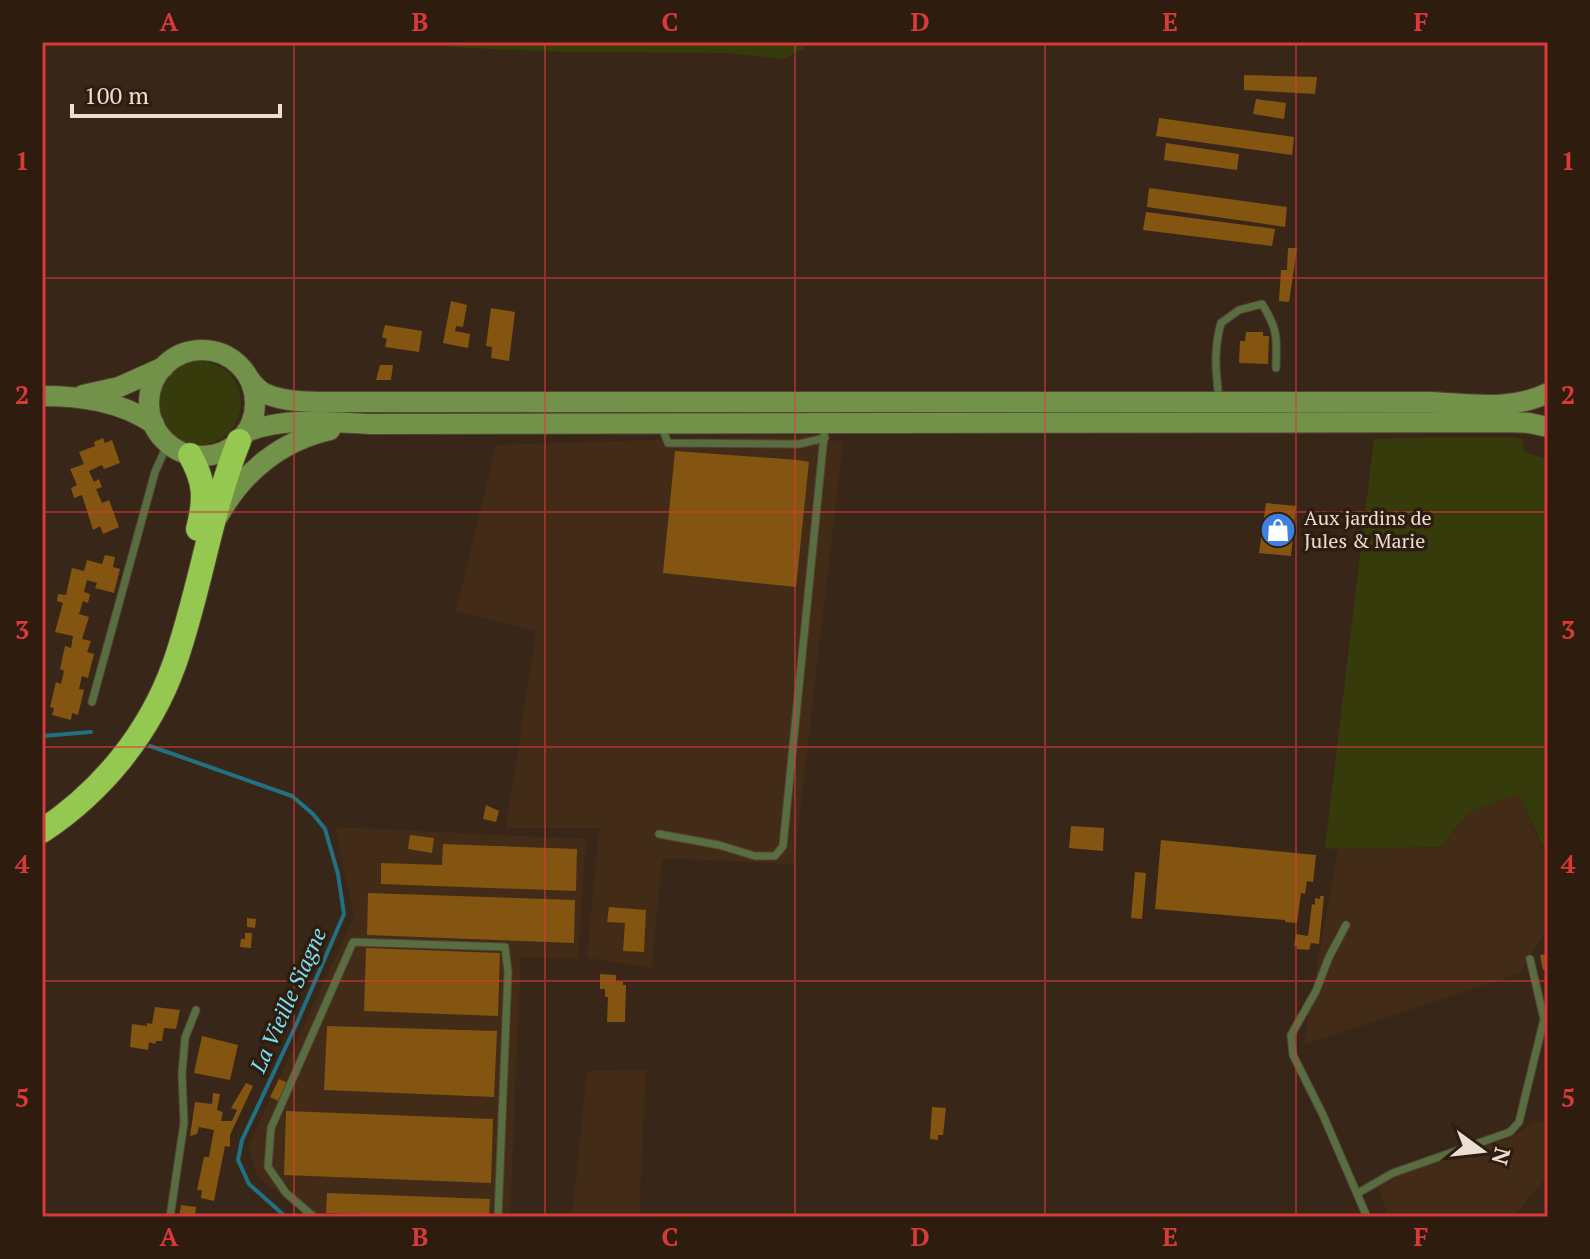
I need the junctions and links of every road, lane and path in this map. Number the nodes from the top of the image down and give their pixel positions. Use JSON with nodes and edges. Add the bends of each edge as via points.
{"nodes":[{"id":1,"x":164,"y":367,"type":"junction"},
{"id":2,"x":1276,"y":368,"type":"dead end"},
{"id":3,"x":250,"y":380,"type":"junction"},
{"id":4,"x":1548,"y":393,"type":"edge"},
{"id":5,"x":42,"y":396,"type":"edge"},
{"id":6,"x":75,"y":396,"type":"junction"},
{"id":7,"x":1219,"y":403,"type":"junction"},
{"id":8,"x":154,"y":424,"type":"junction"},
{"id":9,"x":369,"y":424,"type":"junction"},
{"id":10,"x":1548,"y":427,"type":"edge"},
{"id":11,"x":825,"y":431,"type":"junction"},
{"id":12,"x":243,"y":437,"type":"junction"},
{"id":13,"x":168,"y":443,"type":"junction"},
{"id":14,"x":190,"y":455,"type":"junction"},
{"id":15,"x":212,"y":529,"type":"junction"},
{"id":16,"x":92,"y":702,"type":"dead end"},
{"id":17,"x":42,"y":815,"type":"edge"},
{"id":18,"x":42,"y":831,"type":"edge"},
{"id":19,"x":659,"y":834,"type":"dead end"},
{"id":20,"x":1346,"y":925,"type":"dead end"},
{"id":21,"x":1530,"y":959,"type":"dead end"},
{"id":22,"x":196,"y":1010,"type":"dead end"},
{"id":23,"x":1358,"y":1193,"type":"junction"},
{"id":24,"x":170,"y":1217,"type":"edge"},
{"id":25,"x":314,"y":1217,"type":"edge"},
{"id":26,"x":498,"y":1217,"type":"edge"},
{"id":27,"x":1367,"y":1217,"type":"edge"}],
"edges":[{"from":1,"to":3,"type":"main road","via":[[186,353],[211,351],[234,361]]},
{"from":1,"to":6,"type":"main road","via":[[119,387]]},
{"from":1,"to":8,"type":"main road","via":[[152,388]]},
{"from":2,"to":7,"type":"lane","via":[[1274,322],[1262,304],[1239,310],[1221,323],[1216,340]]},
{"from":3,"to":7,"type":"main road","via":[[262,392],[311,401]]},
{"from":3,"to":12,"type":"main road","via":[[255,407]]},
{"from":4,"to":7,"type":"main road","via":[[1503,405]]},
{"from":5,"to":6,"type":"main road"},
{"from":6,"to":8,"type":"main road","via":[[127,409]]},
{"from":8,"to":13,"type":"main road"},
{"from":9,"to":11,"type":"main road","via":[[661,424]]},
{"from":9,"to":12,"type":"main road","via":[[289,423],[263,426]]},
{"from":9,"to":15,"type":"main road","via":[[303,437],[272,454],[235,491]]},
{"from":10,"to":11,"type":"main road","via":[[1508,422]]},
{"from":11,"to":19,"type":"lane","via":[[783,846],[775,856],[755,856]]},
{"from":12,"to":14,"type":"main road","via":[[216,454]]},
{"from":12,"to":15,"type":"highway"},
{"from":13,"to":14,"type":"main road"},
{"from":13,"to":16,"type":"lane","via":[[155,472]]},
{"from":14,"to":17,"type":"highway","via":[[201,477],[202,512],[156,672],[112,750]]},
{"from":15,"to":18,"type":"highway","via":[[174,664],[149,719],[109,774]]},
{"from":20,"to":23,"type":"lane","via":[[1291,1035],[1293,1055]]},
{"from":21,"to":23,"type":"lane","via":[[1544,1019],[1519,1122],[1510,1132],[1393,1173]]},
{"from":22,"to":24,"type":"lane","via":[[185,1038],[184,1123]]},
{"from":23,"to":27,"type":"lane"},
{"from":25,"to":26,"type":"lane","via":[[286,1193],[268,1167],[271,1128],[353,942],[505,947]]}]}
